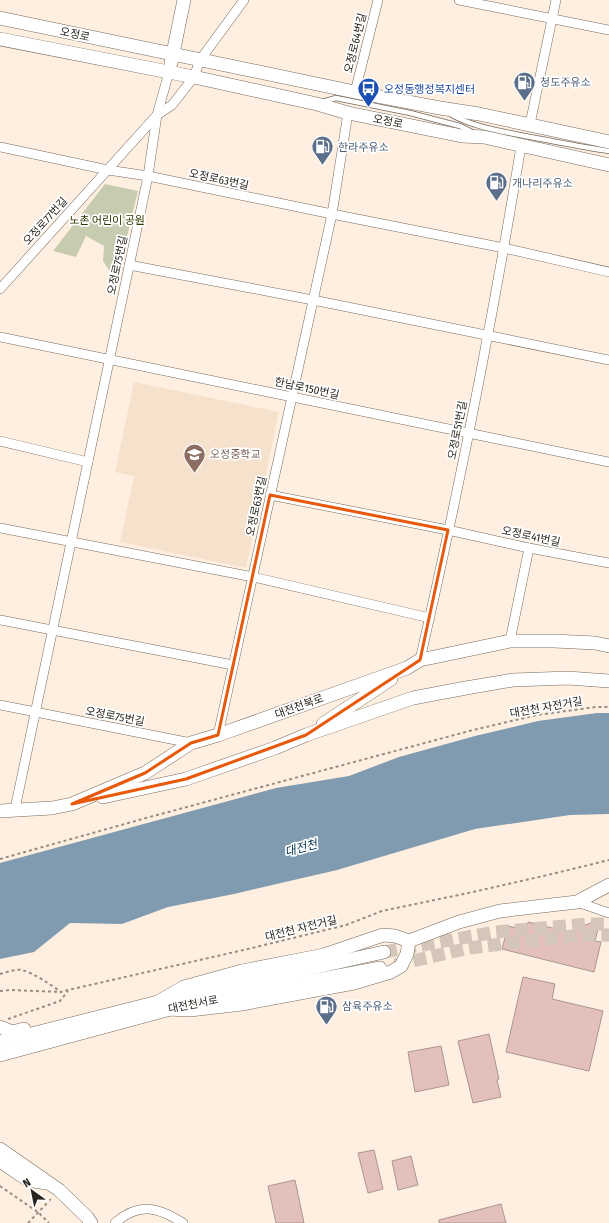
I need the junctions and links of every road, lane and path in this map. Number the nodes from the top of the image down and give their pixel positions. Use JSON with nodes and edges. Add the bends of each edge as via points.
{"nodes":[{"id":1,"x":184,"y":0,"type":"edge"},
{"id":2,"x":244,"y":0,"type":"edge"},
{"id":3,"x":378,"y":0,"type":"edge"},
{"id":4,"x":459,"y":0,"type":"edge"},
{"id":5,"x":556,"y":0,"type":"edge"},
{"id":6,"x":0,"y":18,"type":"edge"},
{"id":7,"x":552,"y":19,"type":"junction"},
{"id":8,"x":609,"y":30,"type":"edge"},
{"id":9,"x":0,"y":39,"type":"edge"},
{"id":10,"x":173,"y":54,"type":"junction"},
{"id":11,"x":200,"y":60,"type":"junction"},
{"id":12,"x":169,"y":72,"type":"junction"},
{"id":13,"x":194,"y":77,"type":"junction"},
{"id":14,"x":355,"y":92,"type":"junction"},
{"id":15,"x":317,"y":104,"type":"junction"},
{"id":16,"x":440,"y":108,"type":"junction"},
{"id":17,"x":348,"y":113,"type":"junction"},
{"id":18,"x":157,"y":115,"type":"junction"},
{"id":19,"x":530,"y":124,"type":"junction"},
{"id":20,"x":484,"y":137,"type":"junction"},
{"id":21,"x":609,"y":142,"type":"edge"},
{"id":22,"x":521,"y":146,"type":"junction"},
{"id":23,"x":0,"y":147,"type":"edge"},
{"id":24,"x":609,"y":151,"type":"edge"},
{"id":25,"x":609,"y":165,"type":"edge"},
{"id":26,"x":108,"y":170,"type":"junction"},
{"id":27,"x":148,"y":176,"type":"junction"},
{"id":28,"x":332,"y":214,"type":"junction"},
{"id":29,"x":504,"y":248,"type":"junction"},
{"id":30,"x":129,"y":265,"type":"junction"},
{"id":31,"x":609,"y":272,"type":"edge"},
{"id":32,"x":0,"y":289,"type":"edge"},
{"id":33,"x":313,"y":300,"type":"junction"},
{"id":34,"x":488,"y":335,"type":"junction"},
{"id":35,"x":0,"y":337,"type":"edge"},
{"id":36,"x":109,"y":359,"type":"junction"},
{"id":37,"x":609,"y":360,"type":"edge"},
{"id":38,"x":292,"y":397,"type":"junction"},
{"id":39,"x":468,"y":433,"type":"junction"},
{"id":40,"x":0,"y":441,"type":"edge"},
{"id":41,"x":88,"y":462,"type":"junction"},
{"id":42,"x":609,"y":462,"type":"edge"},
{"id":43,"x":270,"y":495,"type":"junction"},
{"id":44,"x":0,"y":528,"type":"edge"},
{"id":45,"x":448,"y":530,"type":"junction"},
{"id":46,"x":71,"y":542,"type":"junction"},
{"id":47,"x":529,"y":548,"type":"junction"},
{"id":48,"x":609,"y":563,"type":"edge"},
{"id":49,"x":253,"y":577,"type":"junction"},
{"id":50,"x":430,"y":618,"type":"junction"},
{"id":51,"x":0,"y":620,"type":"edge"},
{"id":52,"x":52,"y":631,"type":"junction"},
{"id":53,"x":510,"y":641,"type":"junction"},
{"id":54,"x":609,"y":646,"type":"edge"},
{"id":55,"x":420,"y":660,"type":"junction"},
{"id":56,"x":233,"y":665,"type":"junction"},
{"id":57,"x":407,"y":668,"type":"junction"},
{"id":58,"x":609,"y":681,"type":"edge"},
{"id":59,"x":0,"y":705,"type":"edge"},
{"id":60,"x":609,"y":707,"type":"edge"},
{"id":61,"x":36,"y":713,"type":"junction"},
{"id":62,"x":218,"y":735,"type":"junction"},
{"id":63,"x":306,"y":735,"type":"junction"},
{"id":64,"x":190,"y":743,"type":"junction"},
{"id":65,"x":72,"y":804,"type":"junction"},
{"id":66,"x":15,"y":809,"type":"junction"},
{"id":67,"x":0,"y":811,"type":"edge"},
{"id":68,"x":0,"y":859,"type":"edge"},
{"id":69,"x":609,"y":860,"type":"edge"},
{"id":70,"x":609,"y":885,"type":"edge"},
{"id":71,"x":577,"y":902,"type":"junction"},
{"id":72,"x":609,"y":914,"type":"edge"},
{"id":73,"x":409,"y":941,"type":"junction"},
{"id":74,"x":384,"y":952,"type":"tunnel mouth"},
{"id":75,"x":389,"y":966,"type":"tunnel mouth"},
{"id":76,"x":0,"y":974,"type":"edge"},
{"id":77,"x":68,"y":990,"type":"junction"},
{"id":78,"x":0,"y":991,"type":"edge"},
{"id":79,"x":61,"y":992,"type":"junction"},
{"id":80,"x":162,"y":1006,"type":"junction"},
{"id":81,"x":83,"y":1021,"type":"junction"},
{"id":82,"x":4,"y":1023,"type":"edge"},
{"id":83,"x":0,"y":1042,"type":"edge"},
{"id":84,"x":0,"y":1055,"type":"edge"},
{"id":85,"x":0,"y":1148,"type":"edge"},
{"id":86,"x":0,"y":1161,"type":"edge"},
{"id":87,"x":0,"y":1186,"type":"edge"},
{"id":88,"x":54,"y":1187,"type":"junction"},
{"id":89,"x":39,"y":1213,"type":"junction"},
{"id":90,"x":28,"y":1223,"type":"edge"},
{"id":91,"x":49,"y":1223,"type":"edge"},
{"id":92,"x":90,"y":1223,"type":"edge"},
{"id":93,"x":115,"y":1223,"type":"edge"},
{"id":94,"x":183,"y":1223,"type":"edge"}],
"edges":[{"from":1,"to":10,"type":"main road"},
{"from":2,"to":11,"type":"street"},
{"from":3,"to":14,"type":"street","name":"오정로64번길"},
{"from":4,"to":7,"type":"street"},
{"from":5,"to":7,"type":"street"},
{"from":6,"to":10,"type":"main road","name":"오정로"},
{"from":7,"to":8,"type":"street"},
{"from":7,"to":19,"type":"street"},
{"from":9,"to":12,"type":"main road","name":"오정로"},
{"from":10,"to":11,"type":"main road","name":"오정로"},
{"from":10,"to":12,"type":"main road"},
{"from":11,"to":13,"type":"street"},
{"from":11,"to":14,"type":"main road","name":"오정로"},
{"from":12,"to":13,"type":"main road","name":"오정로"},
{"from":12,"to":18,"type":"street","name":"오정로75번길"},
{"from":13,"to":15,"type":"main road","name":"오정로"},
{"from":13,"to":18,"type":"street","via":[[172,106]]},
{"from":14,"to":16,"type":"main road","name":"오정로"},
{"from":15,"to":17,"type":"main road","name":"오정로"},
{"from":15,"to":20,"type":"lane","via":[[336,98],[460,126]]},
{"from":16,"to":19,"type":"main road","name":"오정로"},
{"from":16,"to":24,"type":"lane","via":[[464,122]]},
{"from":17,"to":20,"type":"main road","name":"오정로","via":[[462,136]]},
{"from":17,"to":28,"type":"street","name":"오정로63번길"},
{"from":18,"to":26,"type":"street","name":"오정로77번길"},
{"from":18,"to":27,"type":"street","name":"오정로75번길"},
{"from":19,"to":21,"type":"main road","name":"오정로"},
{"from":20,"to":22,"type":"main road","name":"오정로"},
{"from":22,"to":25,"type":"main road","name":"오정로"},
{"from":22,"to":29,"type":"street","name":"오정로51번길"},
{"from":23,"to":26,"type":"street"},
{"from":26,"to":27,"type":"street","name":"오정로63번길"},
{"from":26,"to":32,"type":"street","name":"오정로77번길"},
{"from":27,"to":28,"type":"street","name":"오정로63번길"},
{"from":27,"to":30,"type":"street","name":"오정로75번길"},
{"from":28,"to":29,"type":"street"},
{"from":28,"to":33,"type":"street","name":"오정로63번길"},
{"from":29,"to":31,"type":"street"},
{"from":29,"to":34,"type":"street","name":"오정로51번길"},
{"from":30,"to":33,"type":"street"},
{"from":30,"to":36,"type":"street","name":"오정로75번길"},
{"from":33,"to":34,"type":"street"},
{"from":33,"to":38,"type":"street","name":"오정로63번길"},
{"from":34,"to":37,"type":"street"},
{"from":34,"to":39,"type":"street","name":"오정로51번길"},
{"from":35,"to":36,"type":"street","name":"한남로150번길"},
{"from":36,"to":38,"type":"street","name":"한남로150번길"},
{"from":36,"to":41,"type":"street","name":"오정로75번길"},
{"from":38,"to":39,"type":"street","name":"한남로150번길"},
{"from":38,"to":43,"type":"street","name":"오정로63번길"},
{"from":39,"to":42,"type":"street","name":"한남로150번길"},
{"from":39,"to":45,"type":"street","name":"오정로51번길"},
{"from":40,"to":41,"type":"street"},
{"from":41,"to":46,"type":"street","name":"오정로75번길"},
{"from":43,"to":45,"type":"street"},
{"from":43,"to":49,"type":"street","name":"오정로63번길"},
{"from":44,"to":46,"type":"street"},
{"from":45,"to":47,"type":"street","name":"오정로41번길"},
{"from":45,"to":50,"type":"street","name":"오정로51번길"},
{"from":46,"to":49,"type":"street"},
{"from":46,"to":52,"type":"street","name":"오정로75번길"},
{"from":47,"to":48,"type":"street","name":"오정로41번길"},
{"from":47,"to":53,"type":"street"},
{"from":49,"to":50,"type":"street"},
{"from":49,"to":56,"type":"street","name":"오정로63번길"},
{"from":50,"to":55,"type":"street","name":"오정로51번길"},
{"from":51,"to":52,"type":"street"},
{"from":52,"to":56,"type":"street"},
{"from":52,"to":61,"type":"street","name":"오정로75번길"},
{"from":53,"to":54,"type":"main road","name":"대전천북로","via":[[588,642]]},
{"from":53,"to":55,"type":"main road","name":"대전천북로"},
{"from":55,"to":57,"type":"main road","name":"대전천북로"},
{"from":56,"to":62,"type":"street","name":"오정로63번길"},
{"from":57,"to":62,"type":"main road","name":"대전천북로"},
{"from":57,"to":63,"type":"main road"},
{"from":58,"to":63,"type":"main road","via":[[568,678],[513,680],[466,688],[413,698]]},
{"from":59,"to":61,"type":"street","name":"오정로75번길"},
{"from":60,"to":68,"type":"path","name":"대전천 자전거길","via":[[537,715],[473,730]]},
{"from":61,"to":64,"type":"street","name":"오정로75번길"},
{"from":61,"to":66,"type":"street","name":"오정로75번길"},
{"from":62,"to":64,"type":"main road","name":"대전천북로"},
{"from":63,"to":65,"type":"main road","via":[[186,779]]},
{"from":64,"to":65,"type":"main road","name":"대전천북로","via":[[145,773]]},
{"from":65,"to":66,"type":"main road","name":"대전천북로","via":[[52,808]]},
{"from":66,"to":67,"type":"main road","name":"대전천북로"},
{"from":69,"to":77,"type":"path","name":"대전천 자전거길","via":[[382,911],[346,925]]},
{"from":70,"to":71,"type":"main road"},
{"from":71,"to":72,"type":"street"},
{"from":71,"to":73,"type":"main road","via":[[500,911],[459,922]]},
{"from":73,"to":80,"type":"main road","via":[[383,934],[324,955],[242,970],[184,987]]},
{"from":73,"to":80,"type":"main road","via":[[407,954],[401,966],[391,972],[354,983],[242,1004],[190,1010]]},
{"from":74,"to":80,"type":"main road"},
{"from":75,"to":80,"type":"main road","name":"대전천서로"},
{"from":76,"to":79,"type":"path","via":[[22,970]]},
{"from":77,"to":79,"type":"path","name":"대전천 자전거길"},
{"from":77,"to":82,"type":"path","via":[[60,1002]]},
{"from":78,"to":79,"type":"path","name":"대전천 자전거길"},
{"from":80,"to":81,"type":"main road"},
{"from":80,"to":84,"type":"main road","name":"대전천서로","via":[[62,1039]]},
{"from":81,"to":82,"type":"main road","via":[[58,1020],[12,1032]]},
{"from":81,"to":83,"type":"main road"},
{"from":85,"to":88,"type":"main road"},
{"from":86,"to":88,"type":"main road","via":[[28,1180]]},
{"from":87,"to":89,"type":"path"},
{"from":88,"to":89,"type":"path"},
{"from":88,"to":92,"type":"main road","via":[[87,1217]]},
{"from":89,"to":90,"type":"path"},
{"from":89,"to":91,"type":"path"},
{"from":93,"to":94,"type":"street","via":[[134,1210],[150,1208]]}]}
